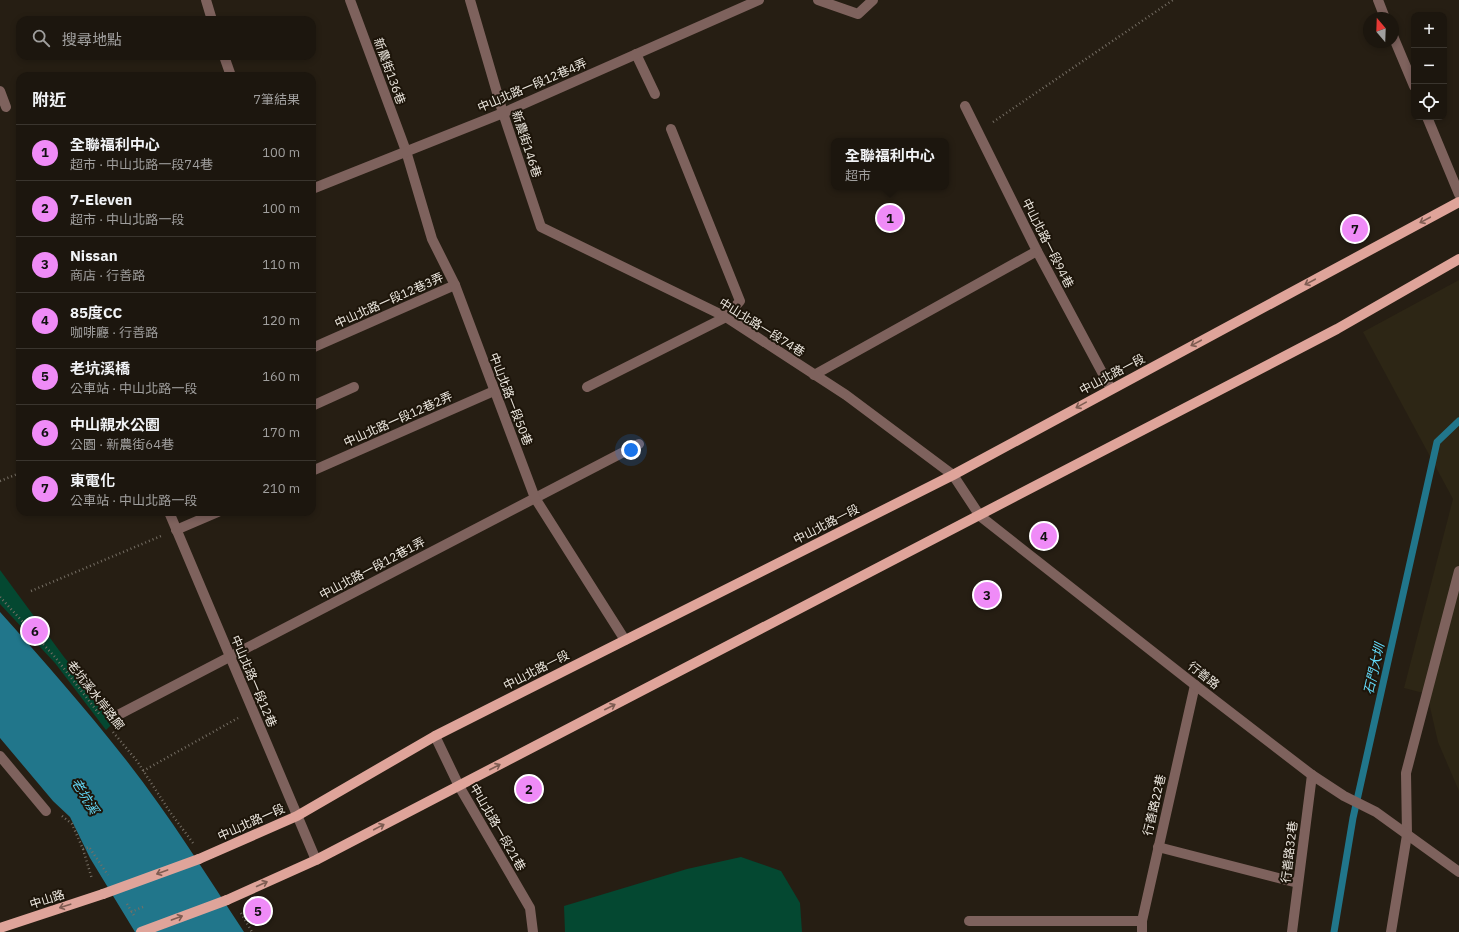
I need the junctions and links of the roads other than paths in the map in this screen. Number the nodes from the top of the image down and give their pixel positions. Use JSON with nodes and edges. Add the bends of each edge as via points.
{"nodes":[{"id":1,"x":206,"y":0,"type":"edge"},
{"id":2,"x":350,"y":0,"type":"edge"},
{"id":3,"x":470,"y":0,"type":"edge"},
{"id":4,"x":759,"y":0,"type":"edge"},
{"id":5,"x":818,"y":0,"type":"edge"},
{"id":6,"x":873,"y":0,"type":"edge"},
{"id":7,"x":1378,"y":0,"type":"edge"},
{"id":8,"x":1383,"y":12,"type":"edge"},
{"id":9,"x":211,"y":16,"type":"edge"},
{"id":10,"x":1398,"y":48,"type":"edge"},
{"id":11,"x":636,"y":54,"type":"junction"},
{"id":12,"x":225,"y":60,"type":"edge"},
{"id":13,"x":229,"y":72,"type":"edge"},
{"id":14,"x":1413,"y":84,"type":"edge"},
{"id":15,"x":0,"y":91,"type":"edge"},
{"id":16,"x":655,"y":94,"type":"dead end"},
{"id":17,"x":965,"y":106,"type":"dead end"},
{"id":18,"x":6,"y":108,"type":"dead end"},
{"id":19,"x":503,"y":113,"type":"junction"},
{"id":20,"x":1428,"y":120,"type":"edge"},
{"id":21,"x":671,"y":128,"type":"dead end"},
{"id":22,"x":406,"y":151,"type":"junction"},
{"id":23,"x":316,"y":187,"type":"edge"},
{"id":24,"x":1459,"y":194,"type":"edge"},
{"id":25,"x":1459,"y":202,"type":"edge"},
{"id":26,"x":541,"y":227,"type":"joint"},
{"id":27,"x":1037,"y":251,"type":"junction"},
{"id":28,"x":1459,"y":259,"type":"edge"},
{"id":29,"x":455,"y":285,"type":"junction"},
{"id":30,"x":726,"y":317,"type":"junction"},
{"id":31,"x":316,"y":346,"type":"edge"},
{"id":32,"x":814,"y":375,"type":"junction"},
{"id":33,"x":354,"y":387,"type":"dead end"},
{"id":34,"x":587,"y":387,"type":"dead end"},
{"id":35,"x":1111,"y":389,"type":"junction"},
{"id":36,"x":494,"y":391,"type":"junction"},
{"id":37,"x":316,"y":404,"type":"edge"},
{"id":38,"x":639,"y":444,"type":"dead end"},
{"id":39,"x":316,"y":469,"type":"edge"},
{"id":40,"x":953,"y":475,"type":"junction"},
{"id":41,"x":535,"y":498,"type":"junction"},
{"id":42,"x":171,"y":516,"type":"edge"},
{"id":43,"x":209,"y":516,"type":"edge"},
{"id":44,"x":980,"y":516,"type":"junction"},
{"id":45,"x":176,"y":530,"type":"junction"},
{"id":46,"x":1459,"y":571,"type":"edge"},
{"id":47,"x":625,"y":640,"type":"junction"},
{"id":48,"x":230,"y":657,"type":"junction"},
{"id":49,"x":1195,"y":685,"type":"junction"},
{"id":50,"x":118,"y":715,"type":"dead end"},
{"id":51,"x":435,"y":736,"type":"junction"},
{"id":52,"x":0,"y":756,"type":"edge"},
{"id":53,"x":1312,"y":775,"type":"junction"},
{"id":54,"x":459,"y":786,"type":"junction"},
{"id":55,"x":46,"y":811,"type":"road end"},
{"id":56,"x":297,"y":816,"type":"junction"},
{"id":57,"x":1407,"y":835,"type":"junction"},
{"id":58,"x":1158,"y":847,"type":"junction"},
{"id":59,"x":316,"y":860,"type":"junction"},
{"id":60,"x":1459,"y":872,"type":"edge"},
{"id":61,"x":1298,"y":883,"type":"junction"},
{"id":62,"x":100,"y":895,"type":"joint"},
{"id":63,"x":969,"y":921,"type":"dead end"},
{"id":64,"x":1142,"y":921,"type":"junction"},
{"id":65,"x":3,"y":925,"type":"edge"},
{"id":66,"x":140,"y":932,"type":"edge"},
{"id":67,"x":533,"y":932,"type":"edge"},
{"id":68,"x":1142,"y":932,"type":"edge"},
{"id":69,"x":1292,"y":932,"type":"edge"},
{"id":70,"x":1391,"y":932,"type":"edge"}],
"edges":[{"from":1,"to":9,"type":"street"},
{"from":2,"to":22,"type":"street","name":"新農街136巷"},
{"from":3,"to":19,"type":"street","name":"新農街146巷"},
{"from":4,"to":11,"type":"street","name":"中山北路一段12巷4弄"},
{"from":5,"to":6,"type":"street","via":[[858,14]]},
{"from":7,"to":8,"type":"street"},
{"from":10,"to":14,"type":"street"},
{"from":11,"to":16,"type":"street"},
{"from":11,"to":19,"type":"street","name":"中山北路一段12巷4弄"},
{"from":12,"to":13,"type":"street"},
{"from":15,"to":18,"type":"street"},
{"from":17,"to":27,"type":"street","name":"中山北路一段94巷"},
{"from":19,"to":22,"type":"street","name":"中山北路一段12巷4弄"},
{"from":19,"to":26,"type":"street","name":"新農街146巷"},
{"from":20,"to":24,"type":"street"},
{"from":21,"to":30,"type":"street","via":[[740,301]]},
{"from":22,"to":23,"type":"street","name":"中山北路一段12巷4弄"},
{"from":22,"to":29,"type":"street","name":"中山北路一段50巷","via":[[432,239]]},
{"from":25,"to":35,"type":"main road","name":"中山北路一段","one_way":true},
{"from":26,"to":30,"type":"street","name":"中山北路一段74巷"},
{"from":27,"to":32,"type":"street"},
{"from":27,"to":35,"type":"street","name":"中山北路一段94巷"},
{"from":28,"to":44,"type":"main road","via":[[1338,329]]},
{"from":29,"to":31,"type":"street","name":"中山北路一段12巷3弄"},
{"from":29,"to":36,"type":"street","name":"中山北路一段50巷"},
{"from":30,"to":32,"type":"street","name":"中山北路一段74巷"},
{"from":30,"to":34,"type":"street"},
{"from":32,"to":40,"type":"street","name":"中山北路一段74巷","via":[[846,395]]},
{"from":33,"to":37,"type":"street"},
{"from":35,"to":40,"type":"main road","name":"中山北路一段","one_way":true},
{"from":36,"to":39,"type":"street","name":"中山北路一段12巷2弄"},
{"from":36,"to":41,"type":"street","name":"中山北路一段50巷"},
{"from":38,"to":41,"type":"street","name":"中山北路一段12巷1弄"},
{"from":40,"to":44,"type":"street","name":"行善路"},
{"from":40,"to":47,"type":"main road","name":"中山北路一段"},
{"from":41,"to":47,"type":"street","name":"中山北路一段50巷"},
{"from":41,"to":48,"type":"street","name":"中山北路一段12巷1弄"},
{"from":42,"to":45,"type":"street","name":"中山北路一段12巷"},
{"from":43,"to":45,"type":"street"},
{"from":44,"to":49,"type":"street","name":"行善路"},
{"from":54,"to":44,"type":"main road","one_way":true},
{"from":45,"to":48,"type":"street","name":"中山北路一段12巷"},
{"from":46,"to":57,"type":"street","via":[[1406,773]]},
{"from":47,"to":51,"type":"main road","name":"中山北路一段"},
{"from":48,"to":50,"type":"street","name":"中山北路一段12巷1弄"},
{"from":48,"to":56,"type":"street","name":"中山北路一段12巷"},
{"from":49,"to":53,"type":"street","name":"行善路"},
{"from":49,"to":58,"type":"street","name":"行善路22巷"},
{"from":51,"to":54,"type":"street","name":"中山北路一段21巷"},
{"from":51,"to":56,"type":"main road","name":"中山北路一段"},
{"from":52,"to":55,"type":"street"},
{"from":53,"to":57,"type":"street","name":"行善路","via":[[1344,796],[1376,812]]},
{"from":53,"to":61,"type":"street","name":"行善路32巷"},
{"from":59,"to":54,"type":"main road","one_way":true},
{"from":54,"to":67,"type":"street","name":"中山北路一段21巷","via":[[530,908]]},
{"from":56,"to":59,"type":"street","name":"中山北路一段12巷"},
{"from":56,"to":62,"type":"main road","name":"中山北路一段","one_way":true,"bridge":true,"via":[[201,858]]},
{"from":57,"to":60,"type":"street","name":"行善路"},
{"from":57,"to":70,"type":"street"},
{"from":58,"to":61,"type":"street"},
{"from":58,"to":64,"type":"street","name":"行善路22巷"},
{"from":66,"to":59,"type":"main road","one_way":true,"bridge":true,"via":[[227,900]]},
{"from":61,"to":69,"type":"street","name":"行善路32巷"},
{"from":62,"to":65,"type":"main road","name":"中山路","one_way":true},
{"from":63,"to":64,"type":"street"},
{"from":64,"to":68,"type":"street","name":"行善路22巷"}]}
